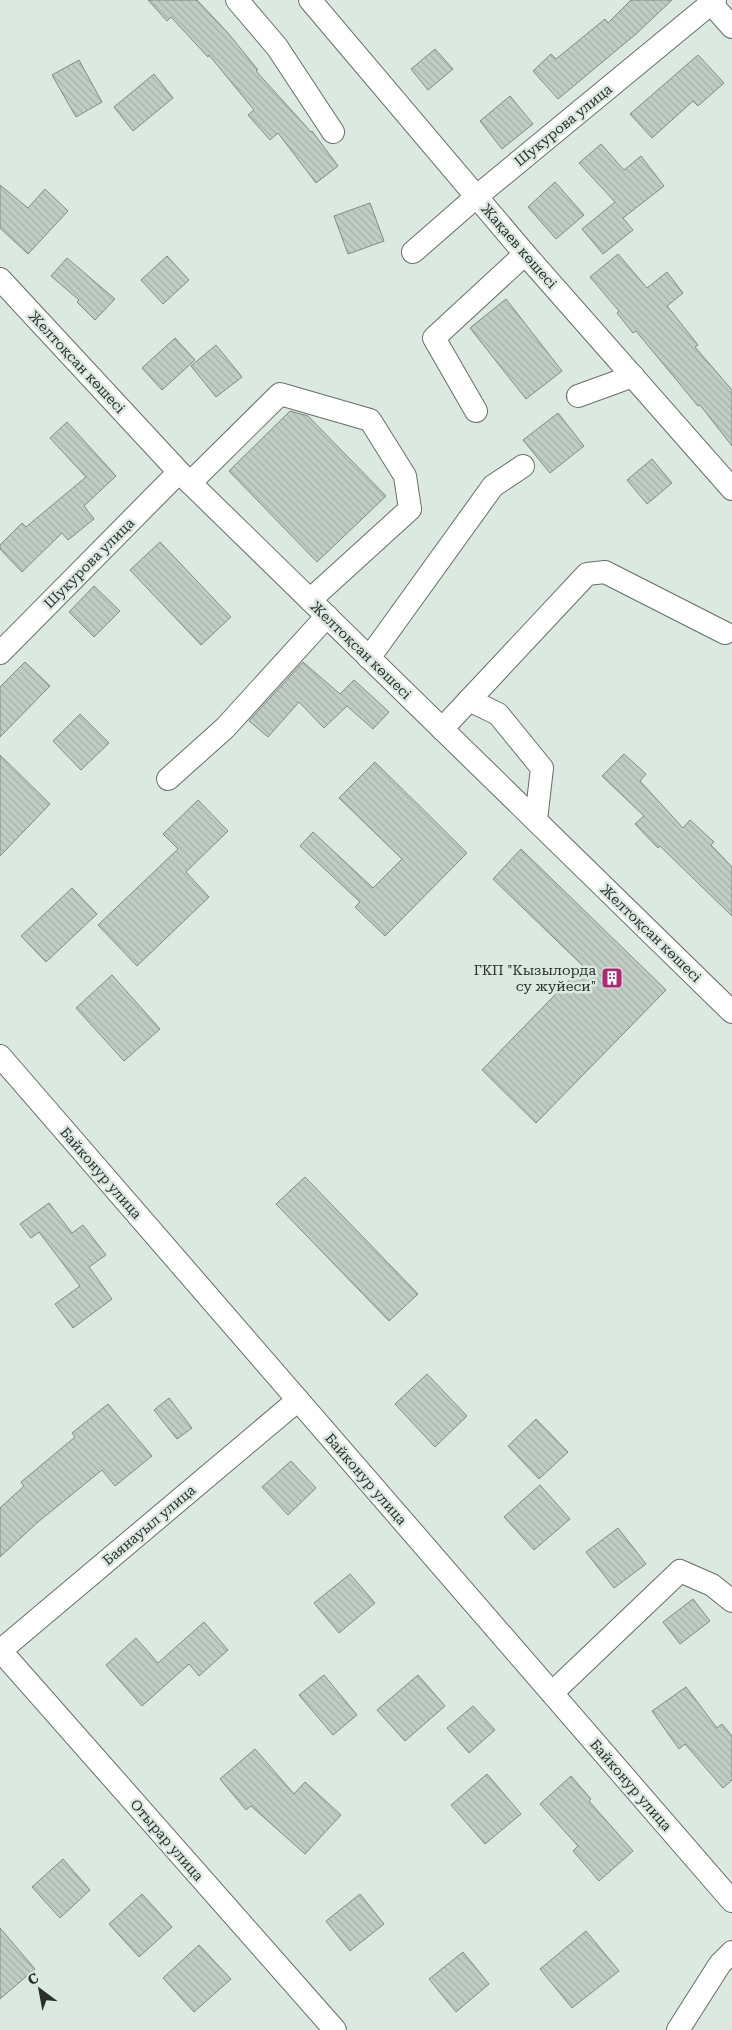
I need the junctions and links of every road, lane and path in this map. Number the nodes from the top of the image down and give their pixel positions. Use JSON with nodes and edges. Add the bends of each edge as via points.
{"nodes":[{"id":1,"x":236,"y":0,"type":"edge"},
{"id":2,"x":310,"y":0,"type":"edge"},
{"id":3,"x":712,"y":1,"type":"edge"},
{"id":4,"x":732,"y":27,"type":"edge"},
{"id":5,"x":333,"y":132,"type":"dead end"},
{"id":6,"x":476,"y":197,"type":"junction"},
{"id":7,"x":413,"y":252,"type":"dead end"},
{"id":8,"x":525,"y":254,"type":"junction"},
{"id":9,"x":0,"y":279,"type":"edge"},
{"id":10,"x":633,"y":376,"type":"junction"},
{"id":11,"x":578,"y":396,"type":"dead end"},
{"id":12,"x":476,"y":411,"type":"dead end"},
{"id":13,"x":522,"y":466,"type":"dead end"},
{"id":14,"x":184,"y":477,"type":"junction"},
{"id":15,"x":732,"y":489,"type":"edge"},
{"id":16,"x":310,"y":600,"type":"junction"},
{"id":17,"x":327,"y":616,"type":"junction"},
{"id":18,"x":725,"y":632,"type":"dead end"},
{"id":19,"x":0,"y":653,"type":"edge"},
{"id":20,"x":369,"y":658,"type":"junction"},
{"id":21,"x":469,"y":700,"type":"junction"},
{"id":22,"x":442,"y":729,"type":"junction"},
{"id":23,"x":168,"y":779,"type":"dead end"},
{"id":24,"x":536,"y":820,"type":"junction"},
{"id":25,"x":730,"y":1006,"type":"edge"},
{"id":26,"x":0,"y":1056,"type":"edge"},
{"id":27,"x":298,"y":1400,"type":"junction"},
{"id":28,"x":732,"y":1601,"type":"edge"},
{"id":29,"x":0,"y":1650,"type":"edge"},
{"id":30,"x":552,"y":1693,"type":"junction"},
{"id":31,"x":732,"y":1901,"type":"edge"},
{"id":32,"x":732,"y":1952,"type":"edge"},
{"id":33,"x":335,"y":2030,"type":"edge"},
{"id":34,"x":678,"y":2030,"type":"edge"}],
"edges":[{"from":1,"to":5,"type":"street","via":[[277,47]]},
{"from":2,"to":6,"type":"street","name":"Жақаев көшесі"},
{"from":3,"to":4,"type":"street"},
{"from":3,"to":6,"type":"street","name":"Шукурова улица"},
{"from":6,"to":7,"type":"street","name":"Шукурова улица"},
{"from":6,"to":8,"type":"street","name":"Жақаев көшесі"},
{"from":8,"to":10,"type":"street","name":"Жақаев көшесі"},
{"from":8,"to":12,"type":"street","via":[[434,338]]},
{"from":9,"to":14,"type":"street","name":"Желтоқсан көшесі"},
{"from":10,"to":11,"type":"street"},
{"from":10,"to":15,"type":"street","name":"Жақаев көшесі"},
{"from":13,"to":20,"type":"street","via":[[493,486]]},
{"from":14,"to":16,"type":"street","name":"Желтоқсан көшесі"},
{"from":14,"to":16,"type":"street","name":"Шукурова улица","via":[[280,394],[370,420],[405,476],[410,509]]},
{"from":14,"to":19,"type":"street","name":"Шукурова улица"},
{"from":16,"to":17,"type":"street","name":"Желтоқсан көшесі"},
{"from":17,"to":20,"type":"street","name":"Желтоқсан көшесі"},
{"from":17,"to":23,"type":"street","via":[[225,728]]},
{"from":18,"to":21,"type":"street","via":[[605,572],[587,574]]},
{"from":20,"to":22,"type":"street","name":"Желтоқсан көшесі"},
{"from":21,"to":22,"type":"street"},
{"from":21,"to":24,"type":"street","via":[[498,714],[542,768]]},
{"from":22,"to":24,"type":"street","name":"Желтоқсан көшесі"},
{"from":24,"to":25,"type":"street","name":"Желтоқсан көшесі"},
{"from":26,"to":27,"type":"street","name":"Байконур улица"},
{"from":27,"to":29,"type":"street","name":"Баянауыл улица"},
{"from":27,"to":30,"type":"street","name":"Байконур улица"},
{"from":28,"to":30,"type":"street","via":[[712,1585],[680,1571]]},
{"from":29,"to":33,"type":"street","name":"Отырар улица"},
{"from":30,"to":31,"type":"street","name":"Байконур улица"},
{"from":32,"to":34,"type":"street","via":[[720,1964]]}]}
